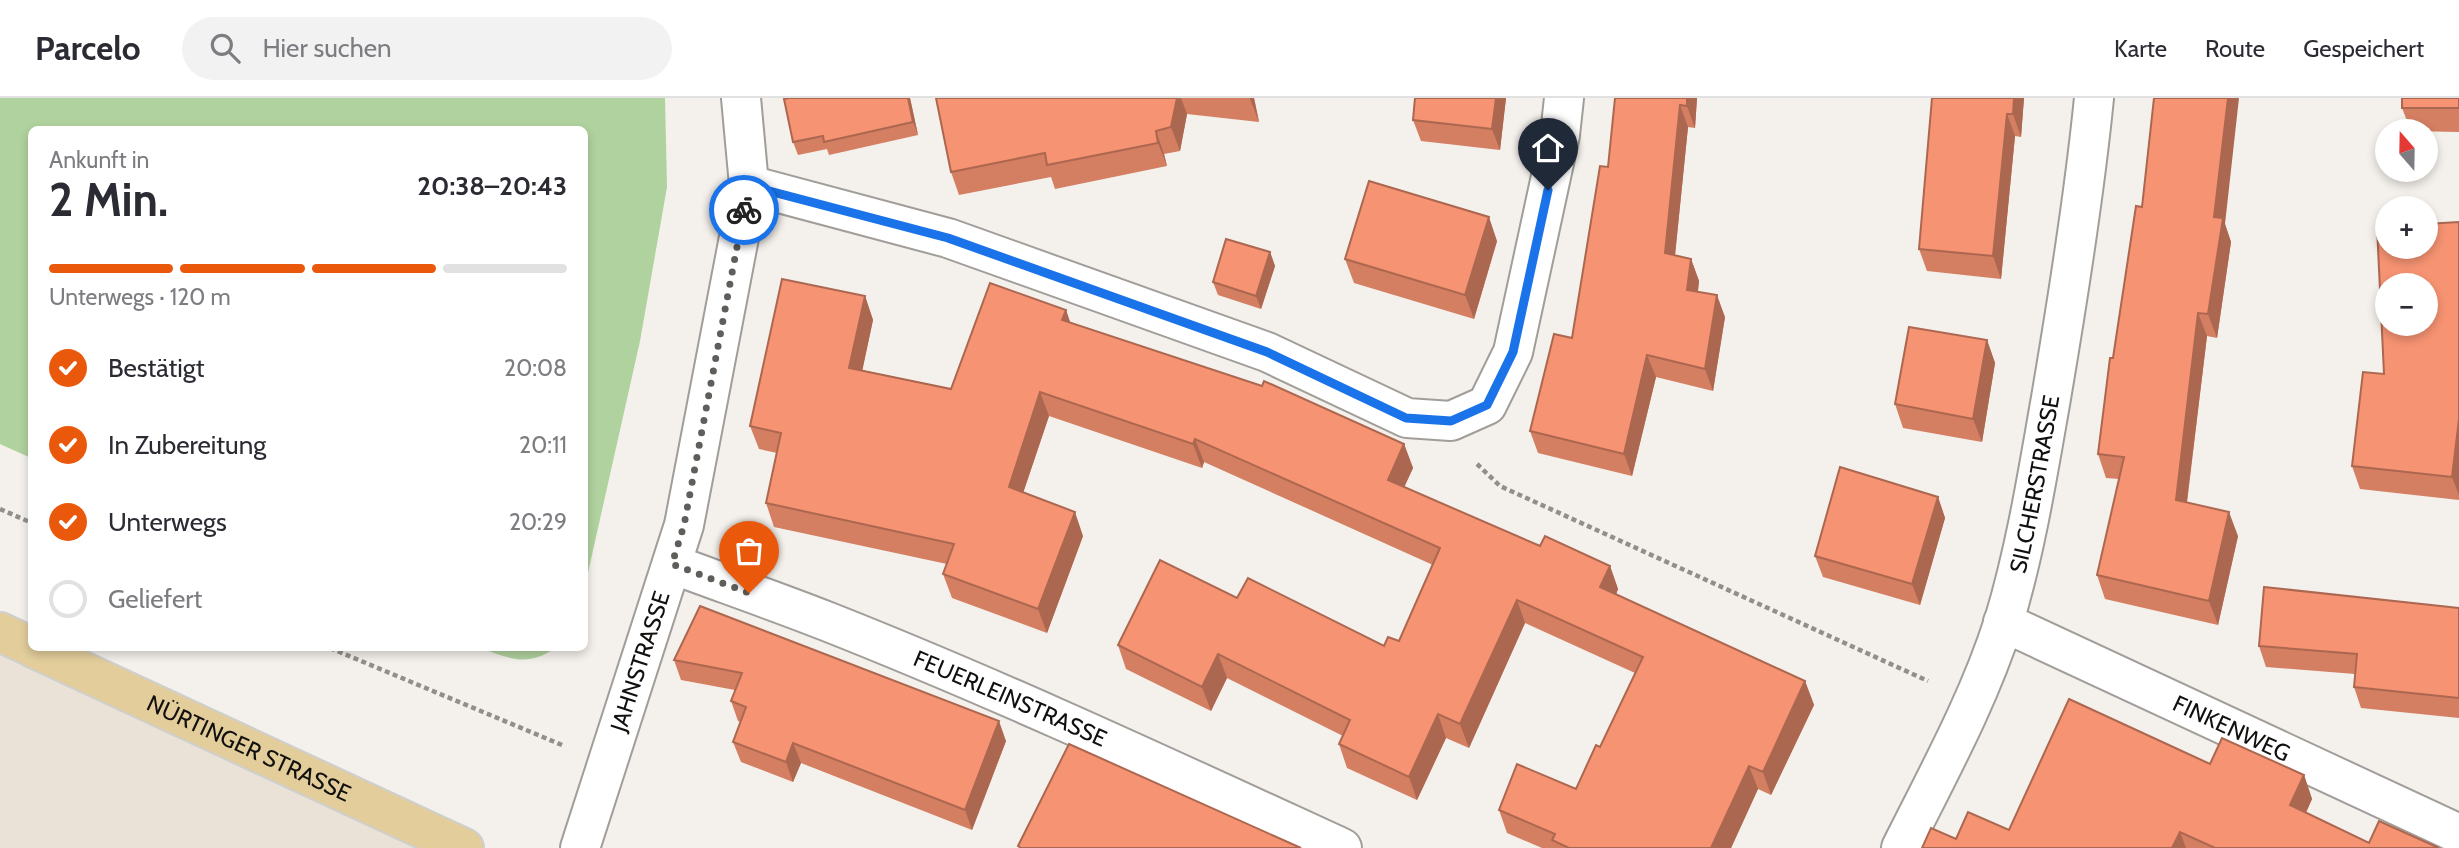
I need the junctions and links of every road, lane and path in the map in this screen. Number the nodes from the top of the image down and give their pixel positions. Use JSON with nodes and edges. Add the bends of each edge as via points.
{"nodes":[{"id":1,"x":741,"y":98,"type":"edge"},
{"id":2,"x":1564,"y":98,"type":"edge"},
{"id":3,"x":2094,"y":98,"type":"edge"},
{"id":4,"x":750,"y":186,"type":"junction"},
{"id":5,"x":1451,"y":421,"type":"junction"},
{"id":6,"x":0,"y":509,"type":"edge"},
{"id":7,"x":28,"y":521,"type":"edge"},
{"id":8,"x":672,"y":564,"type":"junction"},
{"id":9,"x":2003,"y":622,"type":"junction"},
{"id":10,"x":0,"y":632,"type":"edge"},
{"id":11,"x":28,"y":645,"type":"edge"},
{"id":12,"x":41,"y":651,"type":"edge"},
{"id":13,"x":337,"y":651,"type":"edge"},
{"id":14,"x":1974,"y":702,"type":"junction"},
{"id":15,"x":608,"y":764,"type":"junction"},
{"id":16,"x":2459,"y":834,"type":"edge"},
{"id":17,"x":464,"y":848,"type":"edge"},
{"id":18,"x":580,"y":848,"type":"edge"},
{"id":19,"x":1342,"y":848,"type":"edge"},
{"id":20,"x":1901,"y":848,"type":"edge"}],
"edges":[{"from":1,"to":4,"type":"street","name":"JAHNSTRASSE"},
{"from":2,"to":5,"type":"street","via":[[1513,352],[1487,405]]},
{"from":3,"to":9,"type":"street","name":"SILCHERSTRASSE","via":[[2048,416],[2022,552]]},
{"from":4,"to":5,"type":"street","via":[[948,238],[1267,352],[1406,418]]},
{"from":4,"to":8,"type":"street","name":"JAHNSTRASSE","via":[[684,525]]},
{"from":5,"to":14,"type":"path","via":[[1467,455],[1500,486]]},
{"from":6,"to":7,"type":"path"},
{"from":8,"to":15,"type":"street","name":"JAHNSTRASSE"},
{"from":8,"to":19,"type":"street","name":"FEUERLEINSTRASSE","via":[[827,621]]},
{"from":9,"to":14,"type":"street","name":"SILCHERSTRASSE"},
{"from":9,"to":16,"type":"street","name":"FINKENWEG"},
{"from":10,"to":11,"type":"main road","name":"NÜRTINGER STRASSE"},
{"from":12,"to":17,"type":"main road","name":"NÜRTINGER STRASSE"},
{"from":13,"to":15,"type":"path"},
{"from":14,"to":20,"type":"street","name":"SILCHERSTRASSE"},
{"from":15,"to":18,"type":"street","name":"JAHNSTRASSE"}]}
